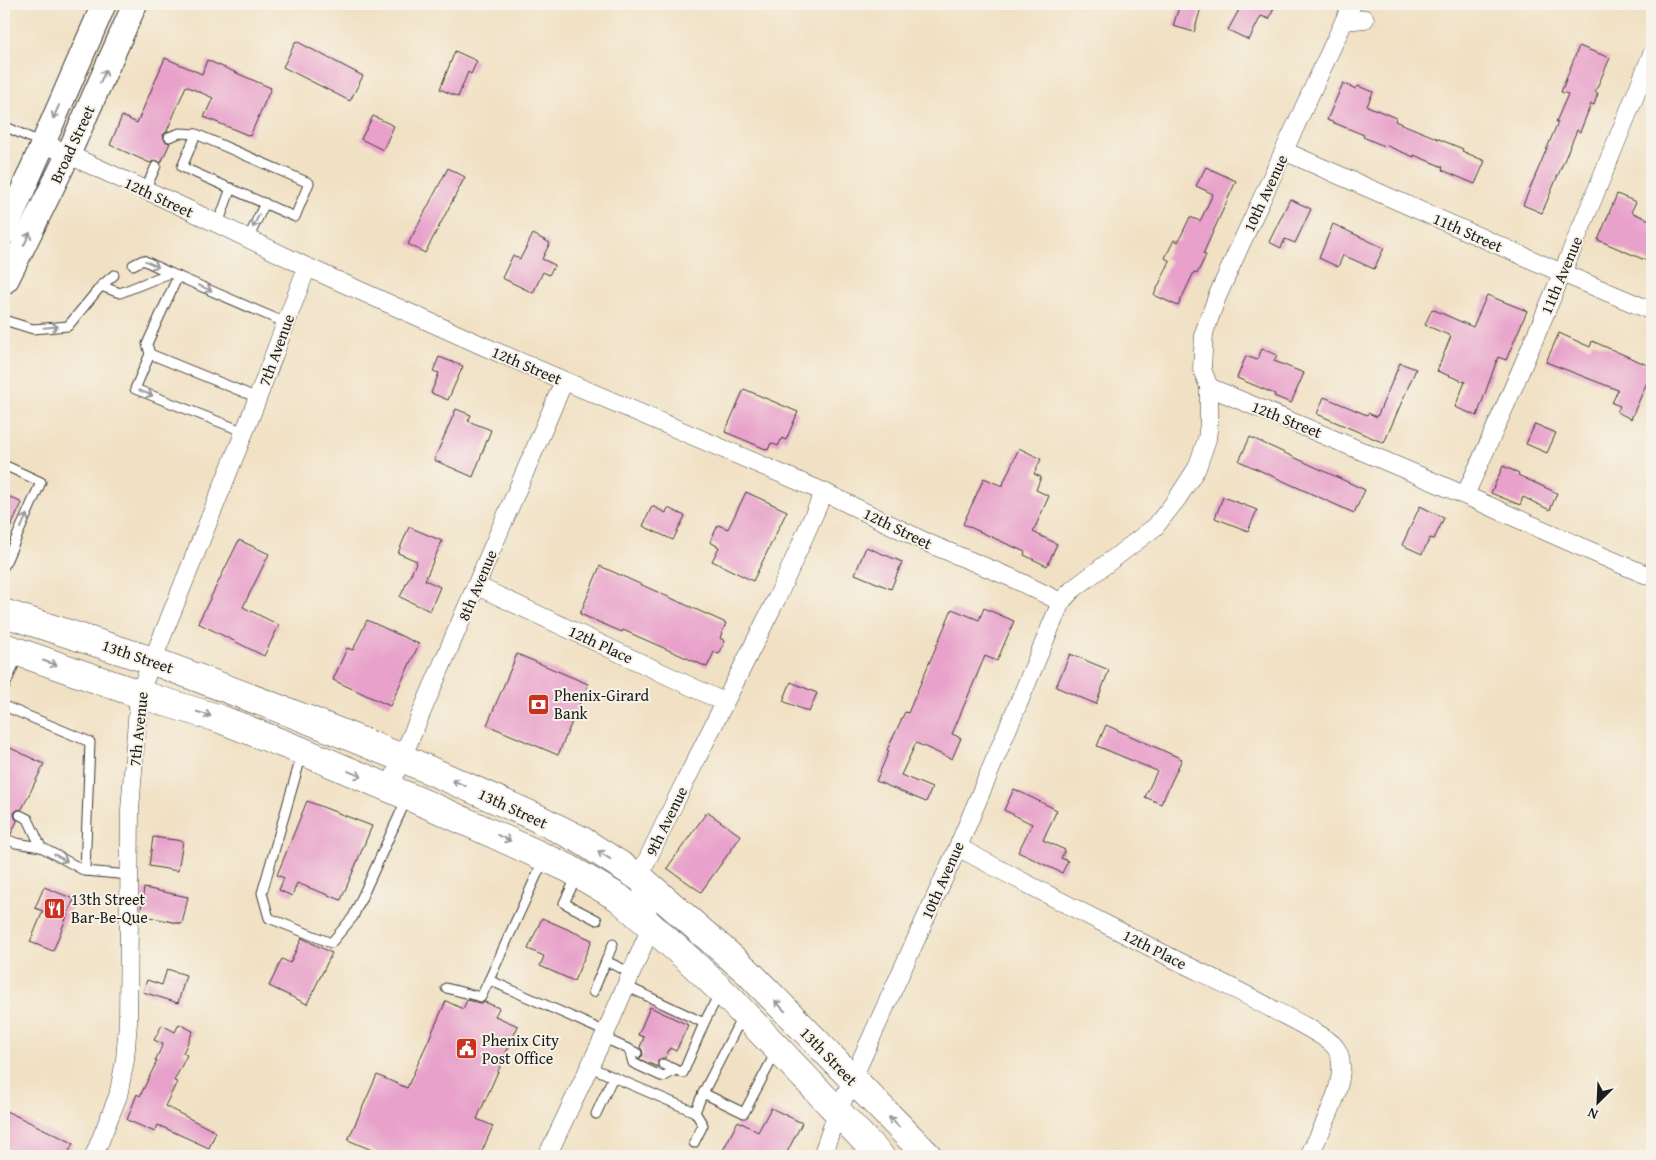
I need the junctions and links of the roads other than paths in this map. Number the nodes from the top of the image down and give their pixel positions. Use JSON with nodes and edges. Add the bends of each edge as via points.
{"nodes":[{"id":1,"x":104,"y":4,"type":"edge"},
{"id":2,"x":135,"y":4,"type":"edge"},
{"id":3,"x":1352,"y":4,"type":"edge"},
{"id":4,"x":1365,"y":19,"type":"dead end"},
{"id":5,"x":1344,"y":22,"type":"junction"},
{"id":6,"x":1652,"y":54,"type":"edge"},
{"id":7,"x":4,"y":126,"type":"edge"},
{"id":8,"x":196,"y":134,"type":"junction"},
{"id":9,"x":168,"y":137,"type":"dead end"},
{"id":10,"x":43,"y":143,"type":"junction"},
{"id":11,"x":1284,"y":151,"type":"junction"},
{"id":12,"x":68,"y":156,"type":"junction"},
{"id":13,"x":156,"y":166,"type":"dead end"},
{"id":14,"x":231,"y":188,"type":"junction"},
{"id":15,"x":145,"y":190,"type":"junction"},
{"id":16,"x":264,"y":203,"type":"junction"},
{"id":17,"x":218,"y":224,"type":"junction"},
{"id":18,"x":4,"y":234,"type":"edge"},
{"id":19,"x":248,"y":239,"type":"junction"},
{"id":20,"x":133,"y":265,"type":"dead end"},
{"id":21,"x":307,"y":268,"type":"junction"},
{"id":22,"x":114,"y":274,"type":"dead end"},
{"id":23,"x":1562,"y":274,"type":"junction"},
{"id":24,"x":174,"y":275,"type":"junction"},
{"id":25,"x":4,"y":282,"type":"edge"},
{"id":26,"x":101,"y":286,"type":"junction"},
{"id":27,"x":1652,"y":311,"type":"edge"},
{"id":28,"x":4,"y":320,"type":"edge"},
{"id":29,"x":286,"y":323,"type":"junction"},
{"id":30,"x":150,"y":354,"type":"junction"},
{"id":31,"x":564,"y":381,"type":"junction"},
{"id":32,"x":1209,"y":387,"type":"junction"},
{"id":33,"x":258,"y":398,"type":"junction"},
{"id":34,"x":245,"y":432,"type":"junction"},
{"id":35,"x":4,"y":465,"type":"edge"},
{"id":36,"x":824,"y":492,"type":"junction"},
{"id":37,"x":1466,"y":495,"type":"junction"},
{"id":38,"x":4,"y":566,"type":"edge"},
{"id":39,"x":1652,"y":578,"type":"edge"},
{"id":40,"x":477,"y":586,"type":"junction"},
{"id":41,"x":1061,"y":602,"type":"junction"},
{"id":42,"x":4,"y":612,"type":"edge"},
{"id":43,"x":12,"y":650,"type":"edge"},
{"id":44,"x":152,"y":661,"type":"junction"},
{"id":45,"x":4,"y":688,"type":"edge"},
{"id":46,"x":139,"y":694,"type":"junction"},
{"id":47,"x":724,"y":702,"type":"junction"},
{"id":48,"x":4,"y":706,"type":"edge"},
{"id":49,"x":302,"y":751,"type":"junction"},
{"id":50,"x":402,"y":758,"type":"junction"},
{"id":51,"x":398,"y":792,"type":"junction"},
{"id":52,"x":20,"y":815,"type":"dead end"},
{"id":53,"x":4,"y":838,"type":"edge"},
{"id":54,"x":41,"y":847,"type":"junction"},
{"id":55,"x":958,"y":847,"type":"junction"},
{"id":56,"x":545,"y":857,"type":"junction"},
{"id":57,"x":85,"y":871,"type":"junction"},
{"id":58,"x":578,"y":874,"type":"junction"},
{"id":59,"x":129,"y":875,"type":"junction"},
{"id":60,"x":639,"y":877,"type":"junction"},
{"id":61,"x":597,"y":920,"type":"dead end"},
{"id":62,"x":651,"y":927,"type":"junction"},
{"id":63,"x":613,"y":944,"type":"dead end"},
{"id":64,"x":606,"y":961,"type":"junction"},
{"id":65,"x":629,"y":979,"type":"junction"},
{"id":66,"x":489,"y":980,"type":"junction"},
{"id":67,"x":446,"y":988,"type":"dead end"},
{"id":68,"x":721,"y":990,"type":"junction"},
{"id":69,"x":593,"y":992,"type":"dead end"},
{"id":70,"x":744,"y":1014,"type":"junction"},
{"id":71,"x":704,"y":1023,"type":"junction"},
{"id":72,"x":605,"y":1035,"type":"junction"},
{"id":73,"x":777,"y":1050,"type":"junction"},
{"id":74,"x":663,"y":1064,"type":"dead end"},
{"id":75,"x":590,"y":1067,"type":"junction"},
{"id":76,"x":675,"y":1070,"type":"junction"},
{"id":77,"x":613,"y":1077,"type":"junction"},
{"id":78,"x":853,"y":1079,"type":"junction"},
{"id":79,"x":703,"y":1093,"type":"junction"},
{"id":80,"x":695,"y":1112,"type":"junction"},
{"id":81,"x":837,"y":1113,"type":"junction"},
{"id":82,"x":596,"y":1114,"type":"dead end"},
{"id":83,"x":694,"y":1143,"type":"dead end"},
{"id":84,"x":94,"y":1156,"type":"edge"},
{"id":85,"x":547,"y":1156,"type":"edge"},
{"id":86,"x":822,"y":1156,"type":"edge"},
{"id":87,"x":880,"y":1156,"type":"edge"},
{"id":88,"x":928,"y":1156,"type":"edge"},
{"id":89,"x":1309,"y":1156,"type":"edge"}],
"edges":[{"from":1,"to":10,"type":"main road","name":"Broad Street","one_way":true},
{"from":12,"to":2,"type":"main road","name":"Broad Street","one_way":true},
{"from":3,"to":5,"type":"street","name":"10th Avenue"},
{"from":4,"to":5,"type":"street"},
{"from":5,"to":11,"type":"street","name":"10th Avenue"},
{"from":6,"to":23,"type":"street","name":"11th Avenue"},
{"from":7,"to":10,"type":"lane"},
{"from":8,"to":9,"type":"lane","via":[[180,133]]},
{"from":8,"to":14,"type":"lane","via":[[182,166]]},
{"from":8,"to":16,"type":"lane","via":[[309,183],[295,217]]},
{"from":10,"to":12,"type":"street","name":"12th Street"},
{"from":10,"to":18,"type":"main road","name":"Broad Street"},
{"from":11,"to":23,"type":"street","name":"11th Street"},
{"from":11,"to":32,"type":"street","name":"10th Avenue","via":[[1217,297],[1204,333],[1202,369]]},
{"from":12,"to":15,"type":"street","name":"12th Street"},
{"from":25,"to":12,"type":"main road","name":"Broad Street","one_way":true},
{"from":13,"to":15,"type":"lane"},
{"from":14,"to":16,"type":"lane"},
{"from":14,"to":17,"type":"lane"},
{"from":15,"to":17,"type":"street","name":"12th Street"},
{"from":16,"to":19,"type":"lane","one_way":true},
{"from":17,"to":19,"type":"street","name":"12th Street"},
{"from":19,"to":21,"type":"street","name":"12th Street"},
{"from":20,"to":24,"type":"lane","one_way":true,"via":[[143,260]]},
{"from":21,"to":29,"type":"street","name":"7th Avenue"},
{"from":21,"to":31,"type":"street","name":"12th Street"},
{"from":22,"to":26,"type":"lane"},
{"from":23,"to":27,"type":"street","name":"11th Street"},
{"from":23,"to":37,"type":"street","name":"11th Avenue"},
{"from":24,"to":26,"type":"lane","via":[[120,293]]},
{"from":24,"to":29,"type":"lane","one_way":true},
{"from":24,"to":30,"type":"lane","via":[[147,344]]},
{"from":28,"to":26,"type":"lane","one_way":true,"via":[[33,329],[68,326]]},
{"from":29,"to":33,"type":"street","name":"7th Avenue"},
{"from":30,"to":33,"type":"lane"},
{"from":30,"to":34,"type":"lane","one_way":true,"via":[[136,389]]},
{"from":31,"to":36,"type":"street","name":"12th Street"},
{"from":31,"to":40,"type":"street","name":"8th Avenue"},
{"from":32,"to":37,"type":"street","name":"12th Street"},
{"from":32,"to":41,"type":"street","via":[[1207,439],[1197,468],[1177,499],[1156,526],[1079,584]]},
{"from":33,"to":34,"type":"street","name":"7th Avenue"},
{"from":34,"to":44,"type":"street","name":"7th Avenue"},
{"from":38,"to":35,"type":"lane","one_way":true,"via":[[41,482]]},
{"from":36,"to":41,"type":"street","name":"12th Street","via":[[930,544]]},
{"from":36,"to":47,"type":"street","name":"9th Avenue","via":[[777,598]]},
{"from":37,"to":39,"type":"street","name":"12th Street"},
{"from":40,"to":47,"type":"street","name":"12th Place"},
{"from":40,"to":50,"type":"street","name":"8th Avenue"},
{"from":41,"to":55,"type":"street","name":"10th Avenue"},
{"from":42,"to":44,"type":"main road","name":"13th Street"},
{"from":43,"to":45,"type":"lane"},
{"from":43,"to":46,"type":"main road","name":"13th Street","one_way":true},
{"from":44,"to":46,"type":"street","name":"7th Avenue"},
{"from":44,"to":50,"type":"main road","name":"13th Street"},
{"from":46,"to":49,"type":"main road","name":"13th Street","one_way":true,"via":[[220,719]]},
{"from":46,"to":59,"type":"street","name":"7th Avenue","via":[[130,810]]},
{"from":47,"to":60,"type":"street","name":"9th Avenue"},
{"from":48,"to":57,"type":"lane","via":[[90,742]]},
{"from":49,"to":51,"type":"main road","name":"13th Street","one_way":true},
{"from":49,"to":51,"type":"lane","via":[[262,893],[269,918],[331,943],[353,917]]},
{"from":50,"to":51,"type":"street","name":"8th Avenue"},
{"from":60,"to":50,"type":"main road","name":"13th Street","one_way":true,"via":[[581,840]]},
{"from":51,"to":56,"type":"main road","name":"13th Street","one_way":true},
{"from":52,"to":54,"type":"lane","via":[[28,819]]},
{"from":53,"to":54,"type":"lane"},
{"from":54,"to":57,"type":"lane","one_way":true},
{"from":55,"to":78,"type":"street","name":"10th Avenue"},
{"from":55,"to":89,"type":"street","name":"12th Place","via":[[1252,997],[1335,1047],[1342,1063],[1340,1080]]},
{"from":56,"to":58,"type":"main road","name":"13th Street"},
{"from":56,"to":66,"type":"lane"},
{"from":57,"to":59,"type":"lane"},
{"from":58,"to":61,"type":"lane","via":[[564,904]]},
{"from":58,"to":62,"type":"main road","name":"13th Street","via":[[619,898]]},
{"from":59,"to":84,"type":"street","name":"7th Avenue","via":[[125,1060],[118,1096]]},
{"from":60,"to":62,"type":"street"},
{"from":78,"to":60,"type":"main road","name":"13th Street","one_way":true,"via":[[748,972]]},
{"from":62,"to":65,"type":"street"},
{"from":62,"to":68,"type":"main road","name":"13th Street"},
{"from":63,"to":64,"type":"lane"},
{"from":64,"to":65,"type":"lane"},
{"from":64,"to":69,"type":"lane"},
{"from":65,"to":71,"type":"lane"},
{"from":65,"to":72,"type":"street"},
{"from":66,"to":67,"type":"lane","via":[[481,997]]},
{"from":66,"to":72,"type":"lane"},
{"from":68,"to":70,"type":"main road","name":"13th Street"},
{"from":68,"to":71,"type":"lane"},
{"from":70,"to":73,"type":"main road","name":"13th Street"},
{"from":70,"to":79,"type":"lane"},
{"from":71,"to":76,"type":"lane","via":[[683,1073]]},
{"from":72,"to":75,"type":"street"},
{"from":72,"to":76,"type":"lane","via":[[633,1051],[633,1063],[663,1077]]},
{"from":73,"to":79,"type":"lane","via":[[744,1113]]},
{"from":73,"to":81,"type":"main road","name":"13th Street"},
{"from":74,"to":76,"type":"lane"},
{"from":75,"to":77,"type":"lane"},
{"from":75,"to":85,"type":"street"},
{"from":77,"to":80,"type":"lane"},
{"from":77,"to":82,"type":"lane"},
{"from":78,"to":81,"type":"street","name":"10th Avenue"},
{"from":88,"to":78,"type":"main road","name":"13th Street","one_way":true},
{"from":79,"to":80,"type":"lane"},
{"from":80,"to":83,"type":"lane","via":[[703,1124]]},
{"from":81,"to":86,"type":"street","name":"10th Avenue"},
{"from":81,"to":87,"type":"main road","name":"13th Street"}]}
